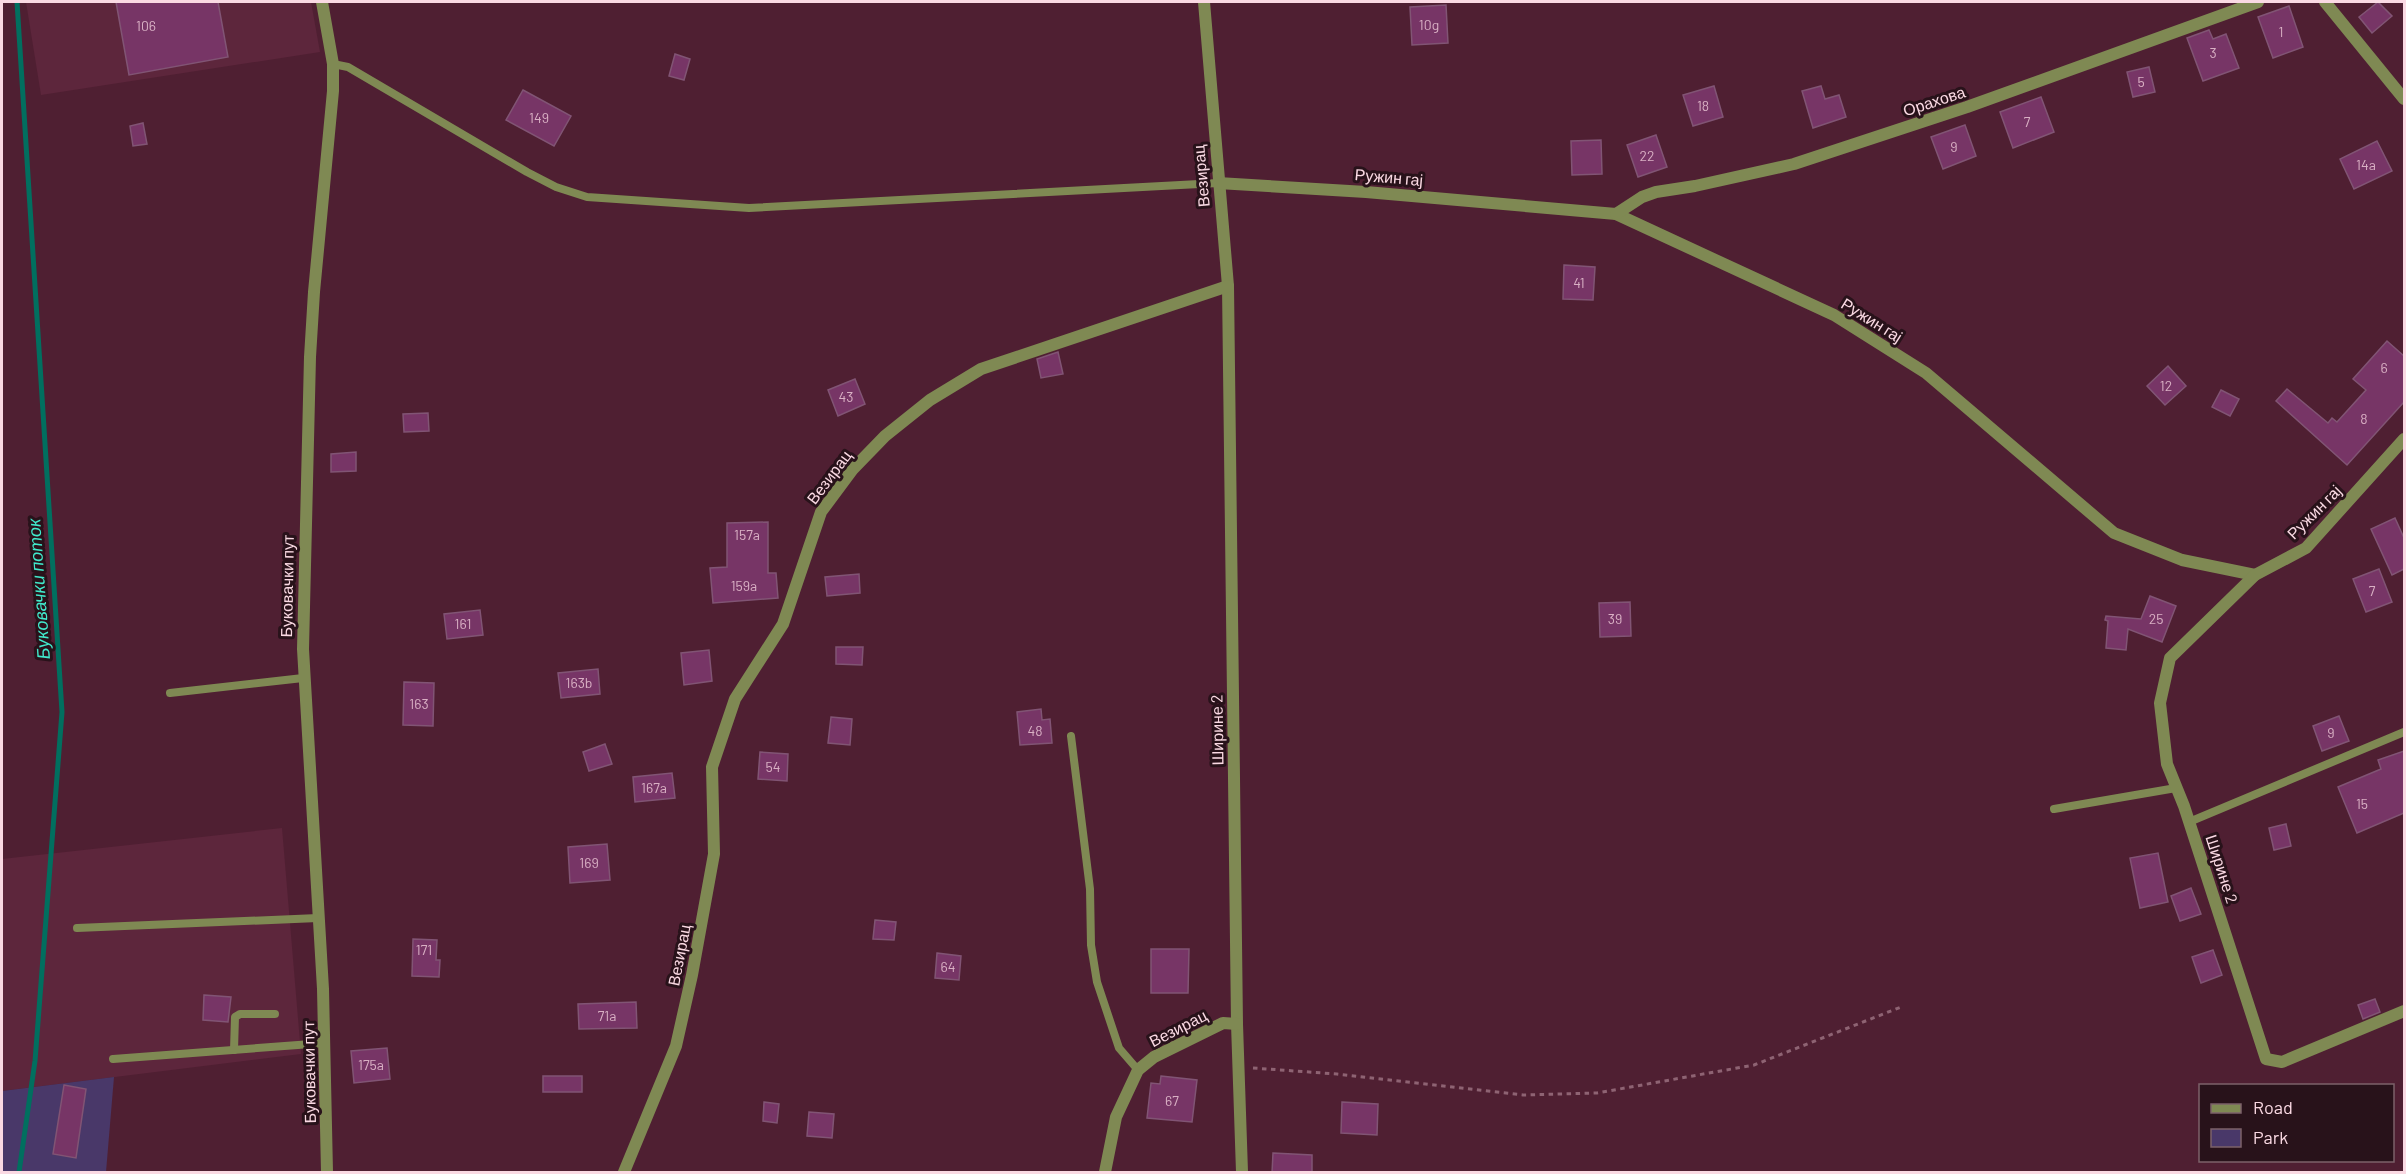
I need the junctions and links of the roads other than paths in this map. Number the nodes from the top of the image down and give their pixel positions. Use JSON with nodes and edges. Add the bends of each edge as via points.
{"nodes":[{"id":1,"x":322,"y":2,"type":"edge"},
{"id":2,"x":1204,"y":2,"type":"edge"},
{"id":3,"x":2258,"y":2,"type":"edge"},
{"id":4,"x":2325,"y":2,"type":"edge"},
{"id":5,"x":333,"y":64,"type":"junction"},
{"id":6,"x":2404,"y":99,"type":"edge"},
{"id":7,"x":1218,"y":183,"type":"junction"},
{"id":8,"x":1616,"y":214,"type":"junction"},
{"id":9,"x":1228,"y":286,"type":"junction"},
{"id":10,"x":2404,"y":439,"type":"edge"},
{"id":11,"x":2255,"y":576,"type":"junction"},
{"id":12,"x":303,"y":678,"type":"junction"},
{"id":13,"x":170,"y":693,"type":"dead end"},
{"id":14,"x":2404,"y":732,"type":"edge"},
{"id":15,"x":1071,"y":736,"type":"dead end"},
{"id":16,"x":2176,"y":788,"type":"junction"},
{"id":17,"x":2054,"y":809,"type":"dead end"},
{"id":18,"x":2189,"y":822,"type":"junction"},
{"id":19,"x":318,"y":918,"type":"junction"},
{"id":20,"x":77,"y":928,"type":"dead end"},
{"id":21,"x":2404,"y":1011,"type":"edge"},
{"id":22,"x":275,"y":1014,"type":"dead end"},
{"id":23,"x":1237,"y":1024,"type":"junction"},
{"id":24,"x":325,"y":1043,"type":"junction"},
{"id":25,"x":234,"y":1050,"type":"junction"},
{"id":26,"x":113,"y":1059,"type":"dead end"},
{"id":27,"x":1138,"y":1070,"type":"junction"},
{"id":28,"x":327,"y":1173,"type":"edge"},
{"id":29,"x":624,"y":1173,"type":"edge"},
{"id":30,"x":1105,"y":1173,"type":"edge"},
{"id":31,"x":1242,"y":1173,"type":"edge"}],
"edges":[{"from":1,"to":5,"type":"street","name":"Буковачки пут"},
{"from":2,"to":7,"type":"street","name":"Везирац"},
{"from":3,"to":8,"type":"street","name":"Орахова","via":[[1967,107],[1794,164],[1656,192]]},
{"from":4,"to":6,"type":"street"},
{"from":5,"to":7,"type":"lane","via":[[348,67],[527,172],[586,197],[749,208]]},
{"from":5,"to":12,"type":"street","name":"Буковачки пут","via":[[310,357]]},
{"from":7,"to":8,"type":"street","name":"Ружин гај"},
{"from":7,"to":9,"type":"street","name":"Везирац"},
{"from":8,"to":11,"type":"street","name":"Ружин гај","via":[[1834,315],[1926,373],[2114,533],[2182,560]]},
{"from":9,"to":23,"type":"street","name":"Ширине 2"},
{"from":9,"to":29,"type":"street","name":"Везирац","via":[[981,369],[930,400],[885,436],[853,469],[821,512],[783,624],[735,699],[712,767],[714,854],[692,975],[676,1046]]},
{"from":10,"to":11,"type":"street","name":"Ружин гај","via":[[2306,548]]},
{"from":11,"to":16,"type":"street","name":"Ширине 2","via":[[2170,658],[2160,703],[2167,764]]},
{"from":12,"to":13,"type":"lane"},
{"from":12,"to":19,"type":"street","name":"Буковачки пут"},
{"from":14,"to":18,"type":"lane"},
{"from":15,"to":27,"type":"lane","via":[[1097,982],[1119,1048]]},
{"from":16,"to":17,"type":"lane"},
{"from":16,"to":18,"type":"street","name":"Ширине 2"},
{"from":18,"to":21,"type":"street","name":"Ширине 2","via":[[2266,1059],[2282,1062]]},
{"from":19,"to":20,"type":"lane"},
{"from":19,"to":24,"type":"street","name":"Буковачки пут"},
{"from":22,"to":25,"type":"lane","via":[[235,1017]]},
{"from":23,"to":27,"type":"street","name":"Везирац","via":[[1223,1023],[1154,1057]]},
{"from":23,"to":31,"type":"street","name":"Ширине 2"},
{"from":24,"to":25,"type":"lane"},
{"from":24,"to":28,"type":"street","name":"Буковачки пут"},
{"from":25,"to":26,"type":"lane"},
{"from":27,"to":30,"type":"street","via":[[1116,1117]]}]}
